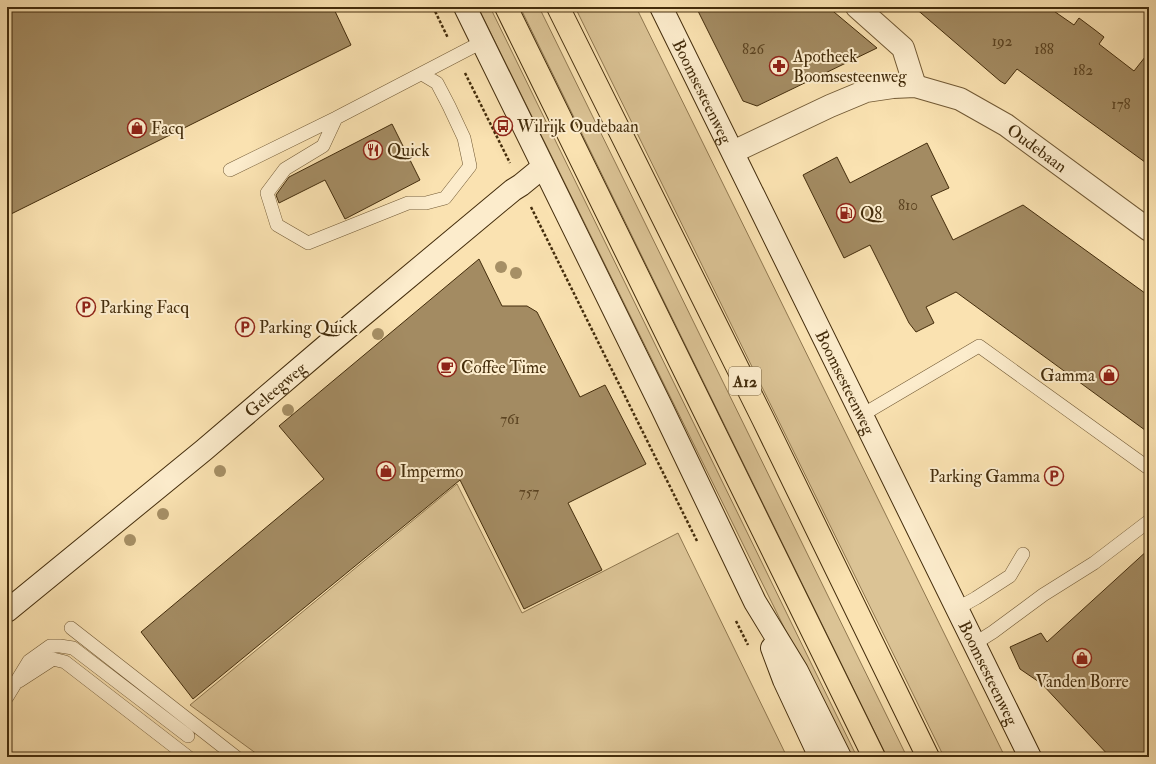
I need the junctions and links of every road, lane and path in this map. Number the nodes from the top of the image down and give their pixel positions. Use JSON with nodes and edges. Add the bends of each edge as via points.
{"nodes":[{"id":1,"x":433,"y":7,"type":"edge"},
{"id":2,"x":465,"y":7,"type":"edge"},
{"id":3,"x":506,"y":7,"type":"edge"},
{"id":4,"x":558,"y":7,"type":"edge"},
{"id":5,"x":661,"y":7,"type":"edge"},
{"id":6,"x":856,"y":7,"type":"edge"},
{"id":7,"x":482,"y":42,"type":"junction"},
{"id":8,"x":457,"y":56,"type":"junction"},
{"id":9,"x":422,"y":74,"type":"junction"},
{"id":10,"x":915,"y":86,"type":"junction"},
{"id":11,"x":336,"y":118,"type":"junction"},
{"id":12,"x":733,"y":152,"type":"junction"},
{"id":13,"x":543,"y":167,"type":"junction"},
{"id":14,"x":230,"y":170,"type":"dead end"},
{"id":15,"x":521,"y":185,"type":"junction"},
{"id":16,"x":1149,"y":230,"type":"edge"},
{"id":17,"x":862,"y":415,"type":"junction"},
{"id":18,"x":1149,"y":467,"type":"edge"},
{"id":19,"x":1149,"y":521,"type":"edge"},
{"id":20,"x":699,"y":545,"type":"dead end"},
{"id":21,"x":1023,"y":554,"type":"dead end"},
{"id":22,"x":755,"y":602,"type":"junction"},
{"id":23,"x":958,"y":608,"type":"junction"},
{"id":24,"x":7,"y":611,"type":"edge"},
{"id":25,"x":734,"y":616,"type":"dead end"},
{"id":26,"x":71,"y":628,"type":"dead end"},
{"id":27,"x":974,"y":644,"type":"junction"},
{"id":28,"x":751,"y":651,"type":"dead end"},
{"id":29,"x":16,"y":684,"type":"junction"},
{"id":30,"x":7,"y":697,"type":"edge"},
{"id":31,"x":188,"y":736,"type":"dead end"},
{"id":32,"x":188,"y":757,"type":"edge"},
{"id":33,"x":236,"y":757,"type":"edge"},
{"id":34,"x":820,"y":757,"type":"edge"},
{"id":35,"x":840,"y":757,"type":"edge"},
{"id":36,"x":874,"y":757,"type":"edge"},
{"id":37,"x":928,"y":757,"type":"edge"},
{"id":38,"x":1030,"y":757,"type":"edge"}],
"edges":[{"from":1,"to":8,"type":"path"},
{"from":2,"to":7,"type":"main road"},
{"from":3,"to":36,"type":"highway"},
{"from":4,"to":37,"type":"highway","number":"A12"},
{"from":5,"to":12,"type":"main road","name":"Boomsesteenweg"},
{"from":6,"to":10,"type":"main road","via":[[903,48]]},
{"from":7,"to":8,"type":"lane"},
{"from":7,"to":13,"type":"main road"},
{"from":8,"to":9,"type":"lane"},
{"from":8,"to":15,"type":"path"},
{"from":9,"to":11,"type":"lane"},
{"from":9,"to":11,"type":"lane","via":[[437,83],[449,106],[464,138],[470,166],[444,198],[426,203],[408,203],[308,243],[277,225],[267,193],[285,169],[323,146]]},
{"from":10,"to":12,"type":"main road","name":"Oudebaan","via":[[866,91]]},
{"from":10,"to":16,"type":"main road","name":"Oudebaan","via":[[960,99],[1006,125]]},
{"from":11,"to":14,"type":"lane"},
{"from":12,"to":17,"type":"main road","name":"Boomsesteenweg"},
{"from":13,"to":15,"type":"main road","name":"Geleegweg"},
{"from":13,"to":22,"type":"main road"},
{"from":15,"to":20,"type":"path"},
{"from":15,"to":24,"type":"main road","name":"Geleegweg"},
{"from":17,"to":18,"type":"lane","via":[[979,346]]},
{"from":17,"to":23,"type":"main road","name":"Boomsesteenweg"},
{"from":19,"to":27,"type":"lane","via":[[1094,563]]},
{"from":21,"to":23,"type":"lane","via":[[1010,576]]},
{"from":22,"to":34,"type":"main road","via":[[784,680]]},
{"from":22,"to":35,"type":"main road","via":[[797,671]]},
{"from":23,"to":27,"type":"main road","name":"Boomsesteenweg"},
{"from":25,"to":28,"type":"path"},
{"from":26,"to":33,"type":"lane"},
{"from":27,"to":38,"type":"main road","name":"Boomsesteenweg"},
{"from":29,"to":30,"type":"lane"},
{"from":29,"to":31,"type":"lane","via":[[29,661],[50,646],[73,648]]},
{"from":29,"to":32,"type":"lane","via":[[53,659],[65,662]]}]}
